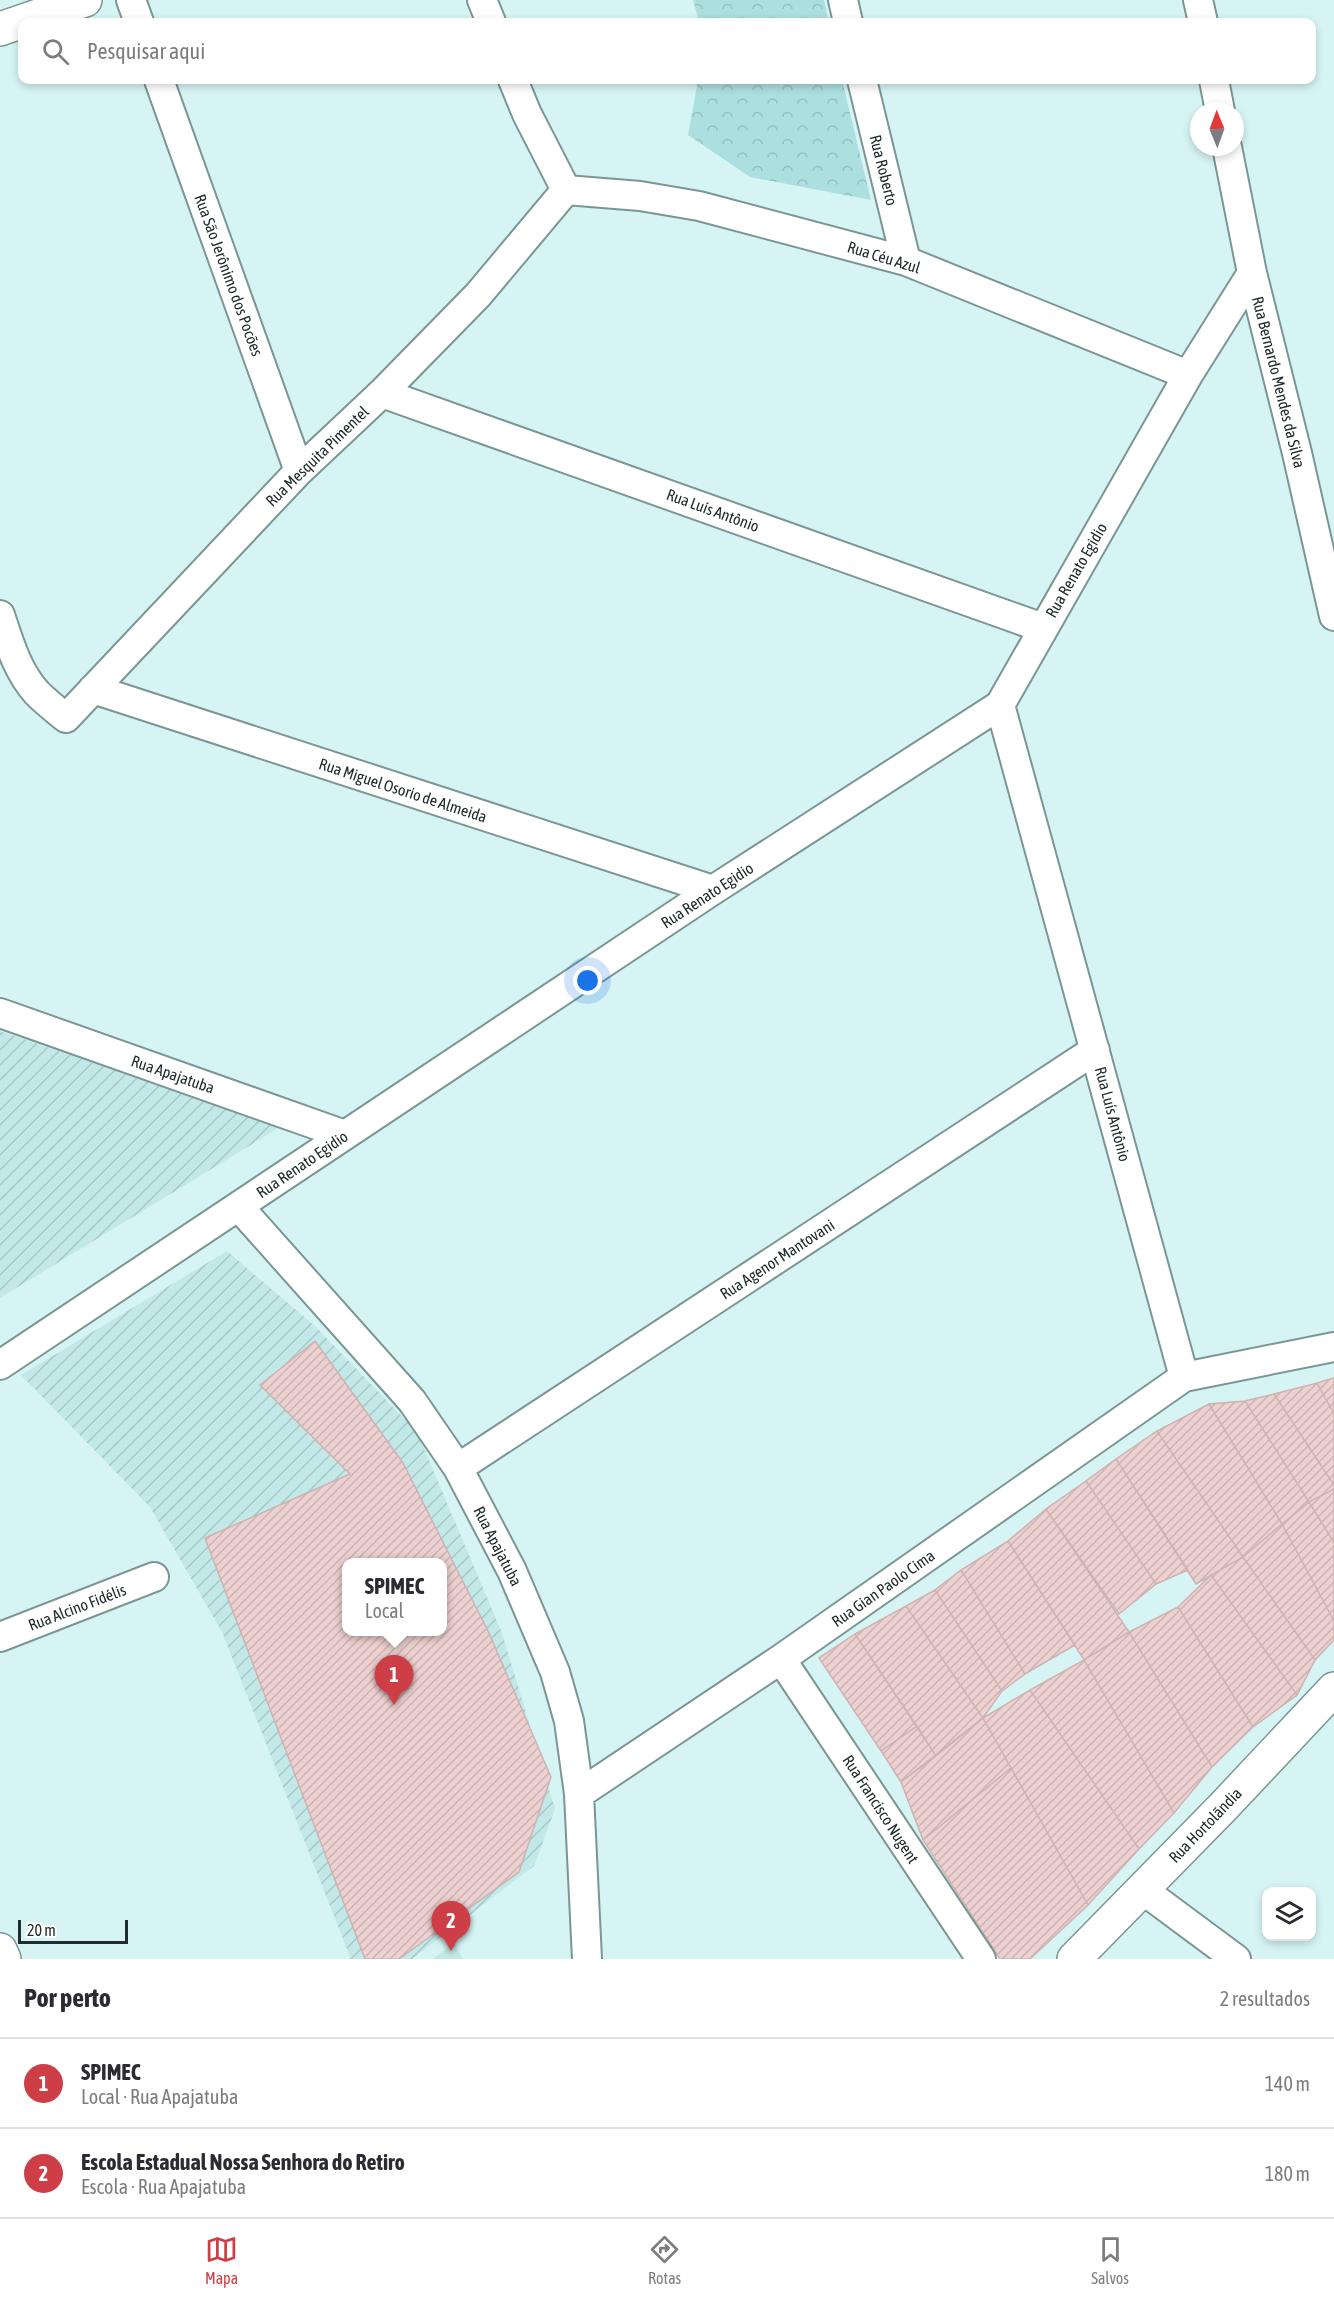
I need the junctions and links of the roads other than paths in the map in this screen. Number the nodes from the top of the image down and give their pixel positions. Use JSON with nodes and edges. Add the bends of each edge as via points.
{"nodes":[{"id":1,"x":85,"y":0,"type":"edge"},
{"id":2,"x":131,"y":0,"type":"edge"},
{"id":3,"x":482,"y":0,"type":"edge"},
{"id":4,"x":843,"y":0,"type":"edge"},
{"id":5,"x":1198,"y":0,"type":"edge"},
{"id":6,"x":30,"y":18,"type":"edge"},
{"id":7,"x":138,"y":18,"type":"edge"},
{"id":8,"x":489,"y":18,"type":"edge"},
{"id":9,"x":847,"y":18,"type":"edge"},
{"id":10,"x":1202,"y":18,"type":"edge"},
{"id":11,"x":18,"y":22,"type":"edge"},
{"id":12,"x":0,"y":28,"type":"edge"},
{"id":13,"x":160,"y":84,"type":"edge"},
{"id":14,"x":515,"y":84,"type":"edge"},
{"id":15,"x":863,"y":84,"type":"edge"},
{"id":16,"x":1215,"y":84,"type":"edge"},
{"id":17,"x":1218,"y":102,"type":"edge"},
{"id":18,"x":1229,"y":156,"type":"edge"},
{"id":19,"x":566,"y":190,"type":"junction"},
{"id":20,"x":906,"y":261,"type":"junction"},
{"id":21,"x":1252,"y":273,"type":"junction"},
{"id":22,"x":1188,"y":375,"type":"junction"},
{"id":23,"x":382,"y":393,"type":"junction"},
{"id":24,"x":299,"y":471,"type":"junction"},
{"id":25,"x":0,"y":615,"type":"edge"},
{"id":26,"x":1334,"y":616,"type":"edge"},
{"id":27,"x":1043,"y":628,"type":"junction"},
{"id":28,"x":93,"y":689,"type":"junction"},
{"id":29,"x":1000,"y":705,"type":"junction"},
{"id":30,"x":713,"y":890,"type":"junction"},
{"id":31,"x":0,"y":1013,"type":"edge"},
{"id":32,"x":1095,"y":1050,"type":"junction"},
{"id":33,"x":345,"y":1135,"type":"junction"},
{"id":34,"x":239,"y":1207,"type":"junction"},
{"id":35,"x":1334,"y":1347,"type":"edge"},
{"id":36,"x":0,"y":1365,"type":"edge"},
{"id":37,"x":1184,"y":1377,"type":"junction"},
{"id":38,"x":458,"y":1468,"type":"junction"},
{"id":39,"x":154,"y":1577,"type":"dead end"},
{"id":40,"x":0,"y":1637,"type":"edge"},
{"id":41,"x":781,"y":1659,"type":"junction"},
{"id":42,"x":1334,"y":1689,"type":"edge"},
{"id":43,"x":579,"y":1794,"type":"junction"},
{"id":44,"x":1143,"y":1890,"type":"junction"},
{"id":45,"x":0,"y":1950,"type":"edge"},
{"id":46,"x":1231,"y":1957,"type":"edge"},
{"id":47,"x":4,"y":1959,"type":"edge"},
{"id":48,"x":587,"y":1959,"type":"edge"},
{"id":49,"x":981,"y":1959,"type":"edge"},
{"id":50,"x":1074,"y":1959,"type":"edge"}],
"edges":[{"from":1,"to":6,"type":"street"},
{"from":2,"to":7,"type":"street"},
{"from":3,"to":8,"type":"street"},
{"from":4,"to":9,"type":"street"},
{"from":5,"to":10,"type":"street"},
{"from":11,"to":12,"type":"street"},
{"from":13,"to":24,"type":"street","name":"Rua São Jerônimo dos Pocões"},
{"from":14,"to":19,"type":"street"},
{"from":15,"to":20,"type":"street","name":"Rua Roberto"},
{"from":16,"to":17,"type":"street"},
{"from":18,"to":21,"type":"street","name":"Rua Bernardo Mendes da Silva"},
{"from":19,"to":20,"type":"street","name":"Rua Céu Azul","via":[[699,206]]},
{"from":19,"to":23,"type":"street","name":"Rua Mesquita Pimentel","via":[[478,295]]},
{"from":20,"to":22,"type":"street","name":"Rua Céu Azul"},
{"from":21,"to":22,"type":"street","name":"Rua Renato Egidio"},
{"from":21,"to":26,"type":"street","name":"Rua Bernardo Mendes da Silva"},
{"from":22,"to":27,"type":"street","name":"Rua Renato Egidio"},
{"from":23,"to":24,"type":"street","name":"Rua Mesquita Pimentel"},
{"from":23,"to":27,"type":"street","name":"Rua Luís Antônio"},
{"from":24,"to":28,"type":"street","name":"Rua Mesquita Pimentel"},
{"from":25,"to":28,"type":"street","name":"Rua Mesquita Pimentel","via":[[25,677],[66,718]]},
{"from":27,"to":29,"type":"street","name":"Rua Renato Egidio"},
{"from":28,"to":30,"type":"street","name":"Rua Miguel Osorio de Almeida"},
{"from":29,"to":30,"type":"street","name":"Rua Renato Egidio"},
{"from":29,"to":32,"type":"street","name":"Rua Luís Antônio"},
{"from":30,"to":33,"type":"street","name":"Rua Renato Egidio"},
{"from":31,"to":33,"type":"street","name":"Rua Apajatuba"},
{"from":32,"to":37,"type":"street","name":"Rua Luís Antônio"},
{"from":32,"to":38,"type":"street","name":"Rua Agenor Mantovani"},
{"from":33,"to":34,"type":"street","name":"Rua Renato Egidio"},
{"from":34,"to":36,"type":"street","name":"Rua Renato Egidio"},
{"from":34,"to":38,"type":"street","name":"Rua Apajatuba","via":[[412,1401]]},
{"from":35,"to":37,"type":"street"},
{"from":37,"to":41,"type":"street","name":"Rua Gian Paolo Cima"},
{"from":38,"to":43,"type":"street","name":"Rua Apajatuba","via":[[513,1570],[555,1672],[569,1721]]},
{"from":39,"to":40,"type":"street","name":"Rua Alcino Fidélis"},
{"from":41,"to":43,"type":"street","name":"Rua Gian Paolo Cima"},
{"from":41,"to":49,"type":"street","name":"Rua Francisco Nugent"},
{"from":42,"to":44,"type":"street","name":"Rua Hortolãndia"},
{"from":43,"to":48,"type":"street","name":"Rua Apajatuba"},
{"from":44,"to":46,"type":"street"},
{"from":44,"to":50,"type":"street","name":"Rua Hortolãndia"},
{"from":45,"to":47,"type":"street"}]}
